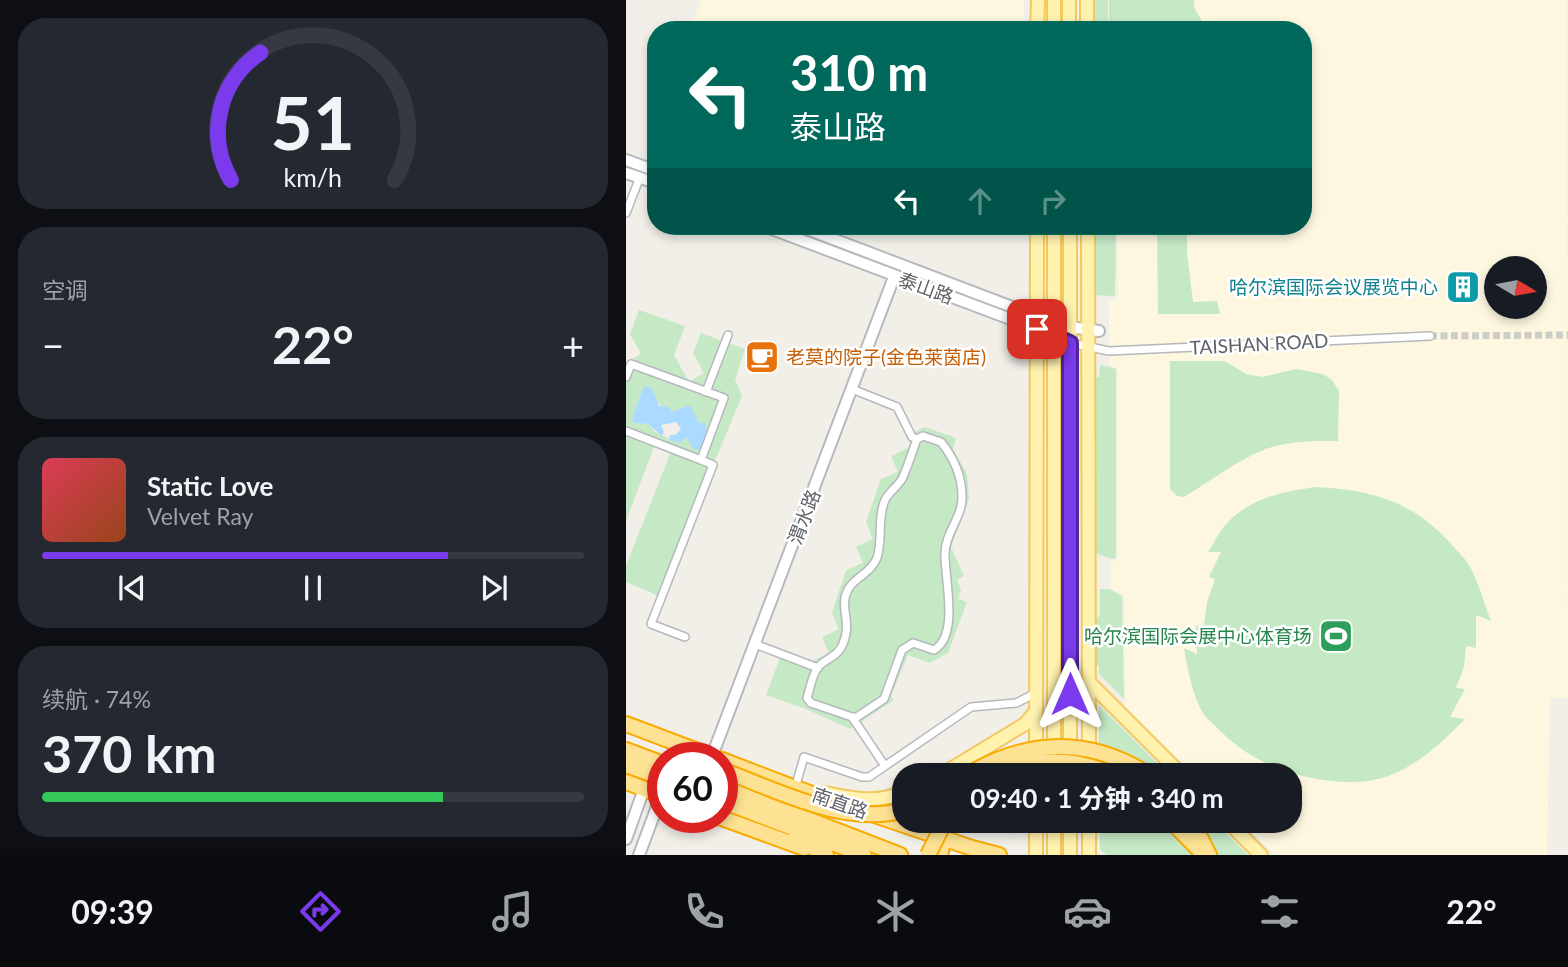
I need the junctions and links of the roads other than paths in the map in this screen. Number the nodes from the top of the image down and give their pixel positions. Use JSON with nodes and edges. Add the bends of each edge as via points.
{"nodes":[{"id":1,"x":1038,"y":0,"type":"edge"},
{"id":2,"x":1054,"y":0,"type":"edge"},
{"id":3,"x":1069,"y":0,"type":"edge"},
{"id":4,"x":1087,"y":0,"type":"edge"},
{"id":5,"x":1037,"y":21,"type":"edge"},
{"id":6,"x":1054,"y":21,"type":"edge"},
{"id":7,"x":1069,"y":21,"type":"edge"},
{"id":8,"x":1087,"y":21,"type":"edge"},
{"id":9,"x":626,"y":160,"type":"edge"},
{"id":10,"x":647,"y":168,"type":"edge"},
{"id":11,"x":626,"y":173,"type":"edge"},
{"id":12,"x":639,"y":177,"type":"junction"},
{"id":13,"x":647,"y":180,"type":"edge"},
{"id":14,"x":626,"y":213,"type":"edge"},
{"id":15,"x":787,"y":235,"type":"edge"},
{"id":16,"x":821,"y":235,"type":"edge"},
{"id":17,"x":1037,"y":235,"type":"edge"},
{"id":18,"x":1054,"y":235,"type":"edge"},
{"id":19,"x":1070,"y":235,"type":"edge"},
{"id":20,"x":1088,"y":235,"type":"edge"},
{"id":21,"x":894,"y":276,"type":"junction"},
{"id":22,"x":1037,"y":323,"type":"junction"},
{"id":23,"x":1054,"y":323,"type":"junction"},
{"id":24,"x":1070,"y":327,"type":"junction"},
{"id":25,"x":1093,"y":331,"type":"junction"},
{"id":26,"x":728,"y":335,"type":"dead end"},
{"id":27,"x":1054,"y":337,"type":"junction"},
{"id":28,"x":1430,"y":337,"type":"tunnel mouth"},
{"id":29,"x":1070,"y":343,"type":"junction"},
{"id":30,"x":1088,"y":348,"type":"junction"},
{"id":31,"x":626,"y":377,"type":"edge"},
{"id":32,"x":852,"y":389,"type":"junction"},
{"id":33,"x":706,"y":392,"type":"junction"},
{"id":34,"x":626,"y":431,"type":"edge"},
{"id":35,"x":918,"y":439,"type":"junction"},
{"id":36,"x":701,"y":460,"type":"junction"},
{"id":37,"x":686,"y":637,"type":"dead end"},
{"id":38,"x":755,"y":644,"type":"junction"},
{"id":39,"x":818,"y":668,"type":"junction"},
{"id":40,"x":1089,"y":682,"type":"junction"},
{"id":41,"x":1036,"y":693,"type":"junction"},
{"id":42,"x":1035,"y":712,"type":"junction"},
{"id":43,"x":852,"y":717,"type":"junction"},
{"id":44,"x":626,"y":724,"type":"edge"},
{"id":45,"x":626,"y":734,"type":"edge"},
{"id":46,"x":647,"y":742,"type":"edge"},
{"id":47,"x":674,"y":742,"type":"edge"},
{"id":48,"x":722,"y":742,"type":"edge"},
{"id":49,"x":626,"y":750,"type":"edge"},
{"id":50,"x":647,"y":758,"type":"edge"},
{"id":51,"x":961,"y":763,"type":"edge"},
{"id":52,"x":992,"y":763,"type":"edge"},
{"id":53,"x":1036,"y":763,"type":"edge"},
{"id":54,"x":1038,"y":763,"type":"edge"},
{"id":55,"x":1054,"y":763,"type":"edge"},
{"id":56,"x":1070,"y":763,"type":"edge"},
{"id":57,"x":1071,"y":763,"type":"edge"},
{"id":58,"x":1089,"y":763,"type":"edge"},
{"id":59,"x":1127,"y":763,"type":"edge"},
{"id":60,"x":1170,"y":763,"type":"edge"},
{"id":61,"x":626,"y":765,"type":"edge"},
{"id":62,"x":738,"y":766,"type":"edge"},
{"id":63,"x":885,"y":766,"type":"junction"},
{"id":64,"x":647,"y":772,"type":"edge"},
{"id":65,"x":626,"y":774,"type":"edge"},
{"id":66,"x":738,"y":776,"type":"edge"},
{"id":67,"x":626,"y":782,"type":"edge"},
{"id":68,"x":647,"y":785,"type":"edge"},
{"id":69,"x":795,"y":788,"type":"junction"},
{"id":70,"x":644,"y":789,"type":"junction"},
{"id":71,"x":647,"y":790,"type":"edge"},
{"id":72,"x":738,"y":792,"type":"edge"},
{"id":73,"x":892,"y":797,"type":"edge"},
{"id":74,"x":738,"y":807,"type":"edge"},
{"id":75,"x":892,"y":812,"type":"edge"},
{"id":76,"x":738,"y":816,"type":"edge"},
{"id":77,"x":738,"y":824,"type":"edge"},
{"id":78,"x":647,"y":833,"type":"edge"},
{"id":79,"x":939,"y":833,"type":"edge"},
{"id":80,"x":1036,"y":833,"type":"edge"},
{"id":81,"x":1054,"y":833,"type":"edge"},
{"id":82,"x":1070,"y":833,"type":"edge"},
{"id":83,"x":1089,"y":833,"type":"edge"},
{"id":84,"x":1183,"y":833,"type":"edge"},
{"id":85,"x":1197,"y":833,"type":"edge"},
{"id":86,"x":1239,"y":833,"type":"edge"},
{"id":87,"x":626,"y":839,"type":"edge"},
{"id":88,"x":944,"y":839,"type":"junction"},
{"id":89,"x":789,"y":843,"type":"junction"},
{"id":90,"x":639,"y":855,"type":"edge"},
{"id":91,"x":806,"y":855,"type":"edge"},
{"id":92,"x":825,"y":855,"type":"edge"},
{"id":93,"x":864,"y":855,"type":"edge"},
{"id":94,"x":900,"y":855,"type":"edge"},
{"id":95,"x":928,"y":855,"type":"edge"},
{"id":96,"x":940,"y":855,"type":"edge"},
{"id":97,"x":999,"y":855,"type":"edge"},
{"id":98,"x":1036,"y":855,"type":"edge"},
{"id":99,"x":1054,"y":855,"type":"edge"},
{"id":100,"x":1070,"y":855,"type":"edge"},
{"id":101,"x":1089,"y":855,"type":"edge"},
{"id":102,"x":1206,"y":855,"type":"edge"},
{"id":103,"x":1261,"y":855,"type":"edge"}],
"edges":[{"from":1,"to":5,"type":"main road"},
{"from":2,"to":6,"type":"main road"},
{"from":3,"to":7,"type":"main road"},
{"from":4,"to":8,"type":"main road"},
{"from":9,"to":10,"type":"main road"},
{"from":11,"to":12,"type":"main road"},
{"from":12,"to":13,"type":"main road"},
{"from":12,"to":14,"type":"street"},
{"from":15,"to":21,"type":"main road","name":"泰山路"},
{"from":16,"to":22,"type":"main road","name":"泰山路"},
{"from":17,"to":22,"type":"main road"},
{"from":18,"to":23,"type":"main road"},
{"from":19,"to":24,"type":"main road"},
{"from":20,"to":25,"type":"main road"},
{"from":21,"to":22,"type":"main road","name":"泰山路"},
{"from":21,"to":32,"type":"main road","name":"渭水路"},
{"from":22,"to":23,"type":"main road","name":"泰山路"},
{"from":22,"to":27,"type":"street","name":"泰山路"},
{"from":22,"to":41,"type":"main road"},
{"from":23,"to":24,"type":"main road","name":"泰山路"},
{"from":23,"to":27,"type":"main road"},
{"from":24,"to":25,"type":"main road","name":"泰山路"},
{"from":24,"to":29,"type":"main road"},
{"from":25,"to":30,"type":"main road"},
{"from":26,"to":33,"type":"street"},
{"from":27,"to":29,"type":"street","name":"泰山路"},
{"from":27,"to":55,"type":"main road"},
{"from":28,"to":30,"type":"street","name":"TAISHAN ROAD","via":[[1109,351]]},
{"from":29,"to":30,"type":"street","name":"泰山路"},
{"from":29,"to":56,"type":"main road"},
{"from":30,"to":40,"type":"main road"},
{"from":31,"to":33,"type":"street","via":[[631,364]]},
{"from":32,"to":35,"type":"street","via":[[897,407],[912,437]]},
{"from":32,"to":38,"type":"main road","name":"渭水路"},
{"from":33,"to":36,"type":"street","via":[[724,398]]},
{"from":34,"to":36,"type":"street"},
{"from":35,"to":39,"type":"street","via":[[901,482],[886,498],[877,558],[846,592],[848,628],[843,645]]},
{"from":35,"to":43,"type":"street","via":[[923,436],[941,442],[960,474],[963,500],[944,551],[948,625],[934,650],[913,643],[902,650],[884,699]]},
{"from":36,"to":37,"type":"street","via":[[713,465],[651,624]]},
{"from":38,"to":39,"type":"street"},
{"from":38,"to":48,"type":"main road","name":"渭水路"},
{"from":39,"to":43,"type":"street","via":[[807,698]]},
{"from":40,"to":58,"type":"main road"},
{"from":40,"to":60,"type":"main road"},
{"from":41,"to":42,"type":"main road"},
{"from":41,"to":63,"type":"street","via":[[1016,703],[971,707]]},
{"from":42,"to":51,"type":"main road","via":[[1017,730]]},
{"from":42,"to":53,"type":"main road"},
{"from":43,"to":63,"type":"street"},
{"from":44,"to":47,"type":"highway","name":"南直路"},
{"from":45,"to":46,"type":"highway"},
{"from":49,"to":50,"type":"highway"},
{"from":52,"to":59,"type":"highway","bridge":true,"via":[[1008,755],[1059,746],[1112,755]]},
{"from":54,"to":57,"type":"highway","bridge":true},
{"from":61,"to":64,"type":"highway"},
{"from":62,"to":69,"type":"highway","name":"南直路"},
{"from":63,"to":69,"type":"street","via":[[862,777],[804,757]]},
{"from":65,"to":68,"type":"highway"},
{"from":66,"to":75,"type":"highway","bridge":true,"via":[[840,811]]},
{"from":67,"to":70,"type":"highway"},
{"from":69,"to":73,"type":"main road","via":[[873,801]]},
{"from":69,"to":88,"type":"highway","name":"南直路"},
{"from":70,"to":71,"type":"highway"},
{"from":70,"to":87,"type":"main road"},
{"from":72,"to":94,"type":"highway"},
{"from":74,"to":93,"type":"highway"},
{"from":76,"to":92,"type":"highway"},
{"from":77,"to":89,"type":"highway"},
{"from":78,"to":90,"type":"main road"},
{"from":79,"to":95,"type":"highway","bridge":true},
{"from":80,"to":98,"type":"main road"},
{"from":81,"to":99,"type":"main road"},
{"from":82,"to":100,"type":"main road"},
{"from":83,"to":101,"type":"main road"},
{"from":84,"to":102,"type":"highway"},
{"from":85,"to":102,"type":"highway"},
{"from":86,"to":103,"type":"main road"},
{"from":88,"to":96,"type":"highway"},
{"from":88,"to":97,"type":"highway","name":"南直路"},
{"from":89,"to":91,"type":"highway"},
{"from":89,"to":92,"type":"highway"}]}
